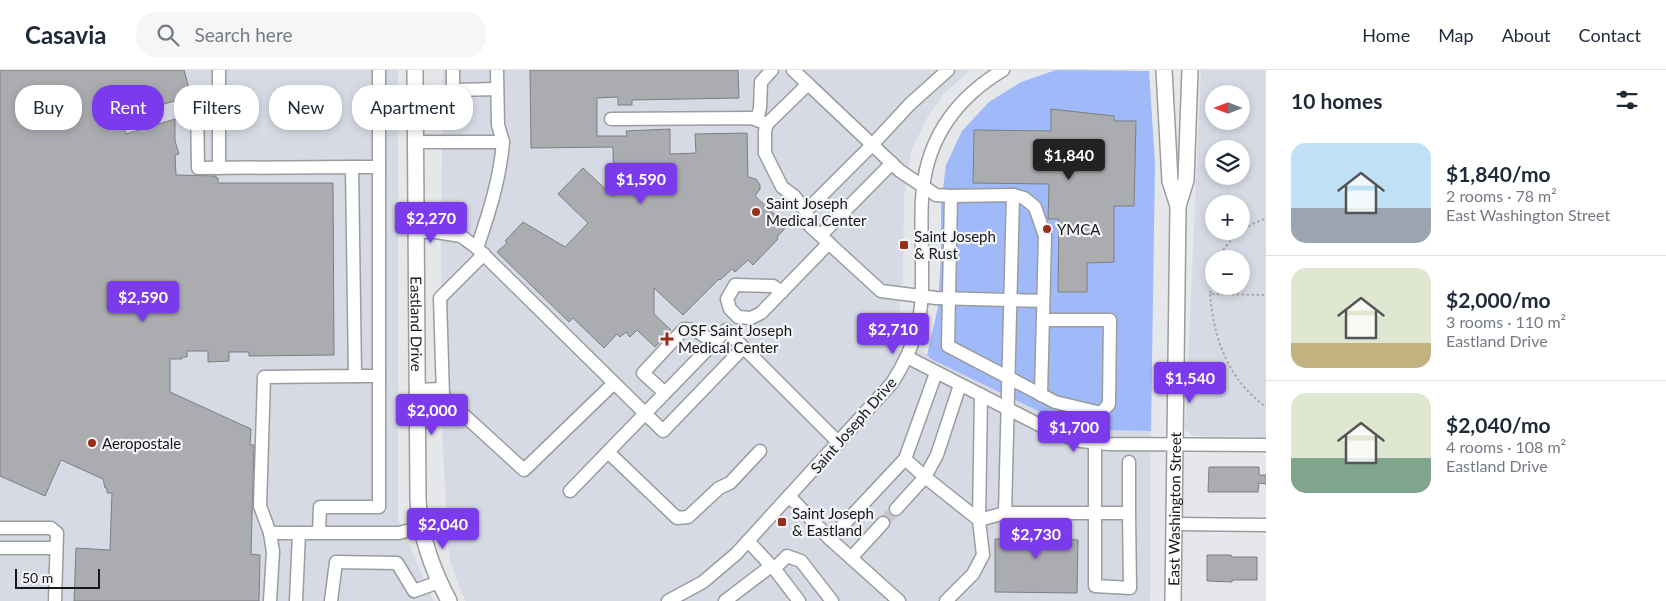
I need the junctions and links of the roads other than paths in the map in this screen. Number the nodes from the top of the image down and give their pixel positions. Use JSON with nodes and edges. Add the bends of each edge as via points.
{"nodes":[{"id":1,"x":219,"y":70,"type":"edge"},
{"id":2,"x":380,"y":70,"type":"edge"},
{"id":3,"x":415,"y":70,"type":"edge"},
{"id":4,"x":453,"y":70,"type":"edge"},
{"id":5,"x":497,"y":70,"type":"edge"},
{"id":6,"x":772,"y":70,"type":"edge"},
{"id":7,"x":948,"y":70,"type":"edge"},
{"id":8,"x":1003,"y":70,"type":"edge"},
{"id":9,"x":1164,"y":70,"type":"edge"},
{"id":10,"x":1190,"y":70,"type":"edge"},
{"id":11,"x":803,"y":76,"type":"edge"},
{"id":12,"x":219,"y":85,"type":"edge"},
{"id":13,"x":497,"y":89,"type":"junction"},
{"id":14,"x":611,"y":120,"type":"dead end"},
{"id":15,"x":762,"y":122,"type":"junction"},
{"id":16,"x":197,"y":130,"type":"edge"},
{"id":17,"x":219,"y":130,"type":"edge"},
{"id":18,"x":415,"y":142,"type":"junction"},
{"id":19,"x":503,"y":142,"type":"junction"},
{"id":20,"x":872,"y":145,"type":"junction"},
{"id":21,"x":892,"y":164,"type":"junction"},
{"id":22,"x":352,"y":167,"type":"junction"},
{"id":23,"x":379,"y":167,"type":"junction"},
{"id":24,"x":219,"y":168,"type":"junction"},
{"id":25,"x":923,"y":187,"type":"junction"},
{"id":26,"x":1013,"y":195,"type":"junction"},
{"id":27,"x":951,"y":196,"type":"junction"},
{"id":28,"x":1178,"y":206,"type":"junction"},
{"id":29,"x":806,"y":211,"type":"junction"},
{"id":30,"x":416,"y":232,"type":"junction"},
{"id":31,"x":825,"y":239,"type":"junction"},
{"id":32,"x":480,"y":251,"type":"junction"},
{"id":33,"x":782,"y":292,"type":"dead end"},
{"id":34,"x":921,"y":296,"type":"junction"},
{"id":35,"x":949,"y":299,"type":"junction"},
{"id":36,"x":1010,"y":300,"type":"junction"},
{"id":37,"x":1043,"y":301,"type":"junction"},
{"id":38,"x":1043,"y":320,"type":"junction"},
{"id":39,"x":714,"y":342,"type":"junction"},
{"id":40,"x":743,"y":348,"type":"junction"},
{"id":41,"x":907,"y":357,"type":"junction"},
{"id":42,"x":936,"y":373,"type":"junction"},
{"id":43,"x":355,"y":376,"type":"junction"},
{"id":44,"x":379,"y":376,"type":"junction"},
{"id":45,"x":1009,"y":378,"type":"junction"},
{"id":46,"x":614,"y":383,"type":"junction"},
{"id":47,"x":960,"y":385,"type":"junction"},
{"id":48,"x":442,"y":389,"type":"junction"},
{"id":49,"x":416,"y":390,"type":"junction"},
{"id":50,"x":665,"y":393,"type":"junction"},
{"id":51,"x":981,"y":395,"type":"junction"},
{"id":52,"x":1041,"y":395,"type":"junction"},
{"id":53,"x":1008,"y":409,"type":"junction"},
{"id":54,"x":645,"y":414,"type":"junction"},
{"id":55,"x":1101,"y":414,"type":"junction"},
{"id":56,"x":839,"y":443,"type":"junction"},
{"id":57,"x":1096,"y":443,"type":"junction"},
{"id":58,"x":1175,"y":444,"type":"junction"},
{"id":59,"x":1266,"y":445,"type":"edge"},
{"id":60,"x":760,"y":451,"type":"dead end"},
{"id":61,"x":608,"y":452,"type":"junction"},
{"id":62,"x":905,"y":459,"type":"junction"},
{"id":63,"x":1130,"y":462,"type":"dead end"},
{"id":64,"x":925,"y":477,"type":"junction"},
{"id":65,"x":570,"y":491,"type":"dead end"},
{"id":66,"x":789,"y":496,"type":"junction"},
{"id":67,"x":896,"y":509,"type":"tunnel mouth"},
{"id":68,"x":1005,"y":512,"type":"junction"},
{"id":69,"x":1095,"y":513,"type":"junction"},
{"id":70,"x":1130,"y":513,"type":"junction"},
{"id":71,"x":979,"y":520,"type":"junction"},
{"id":72,"x":883,"y":523,"type":"tunnel mouth"},
{"id":73,"x":1174,"y":524,"type":"junction"},
{"id":74,"x":1266,"y":525,"type":"edge"},
{"id":75,"x":421,"y":527,"type":"junction"},
{"id":76,"x":2,"y":528,"type":"edge"},
{"id":77,"x":270,"y":532,"type":"junction"},
{"id":78,"x":299,"y":532,"type":"junction"},
{"id":79,"x":320,"y":532,"type":"junction"},
{"id":80,"x":830,"y":539,"type":"junction"},
{"id":81,"x":748,"y":541,"type":"junction"},
{"id":82,"x":2,"y":548,"type":"edge"},
{"id":83,"x":56,"y":548,"type":"junction"},
{"id":84,"x":851,"y":558,"type":"junction"},
{"id":85,"x":772,"y":568,"type":"junction"},
{"id":86,"x":439,"y":582,"type":"junction"},
{"id":87,"x":676,"y":599,"type":"edge"},
{"id":88,"x":55,"y":601,"type":"edge"},
{"id":89,"x":270,"y":601,"type":"edge"},
{"id":90,"x":296,"y":601,"type":"edge"},
{"id":91,"x":331,"y":601,"type":"edge"},
{"id":92,"x":449,"y":601,"type":"edge"},
{"id":93,"x":725,"y":601,"type":"edge"},
{"id":94,"x":799,"y":601,"type":"edge"},
{"id":95,"x":832,"y":601,"type":"edge"},
{"id":96,"x":899,"y":601,"type":"edge"},
{"id":97,"x":946,"y":601,"type":"edge"},
{"id":98,"x":1173,"y":601,"type":"edge"}],
"edges":[{"from":1,"to":12,"type":"street"},
{"from":2,"to":23,"type":"street"},
{"from":3,"to":18,"type":"main road","name":"Eastland Drive"},
{"from":4,"to":13,"type":"street","via":[[453,90]]},
{"from":5,"to":13,"type":"street"},
{"from":6,"to":15,"type":"street","via":[[761,82]]},
{"from":7,"to":20,"type":"street"},
{"from":8,"to":25,"type":"street","name":"Saint Joseph Drive","via":[[978,86],[955,110],[934,145]]},
{"from":9,"to":28,"type":"main road","name":"East Washington Street","via":[[1170,181]]},
{"from":10,"to":28,"type":"main road","name":"East Washington Street","via":[[1186,180]]},
{"from":11,"to":15,"type":"street"},
{"from":11,"to":20,"type":"street"},
{"from":13,"to":19,"type":"street","via":[[498,125]]},
{"from":14,"to":15,"type":"street","via":[[752,118]]},
{"from":15,"to":29,"type":"street","via":[[765,153],[782,187]]},
{"from":16,"to":24,"type":"street","via":[[198,168]]},
{"from":17,"to":24,"type":"street"},
{"from":18,"to":19,"type":"street"},
{"from":18,"to":30,"type":"main road","name":"Eastland Drive"},
{"from":19,"to":32,"type":"street"},
{"from":20,"to":21,"type":"street"},
{"from":20,"to":29,"type":"street"},
{"from":21,"to":25,"type":"street"},
{"from":21,"to":31,"type":"street"},
{"from":22,"to":23,"type":"street"},
{"from":22,"to":24,"type":"street"},
{"from":22,"to":43,"type":"street"},
{"from":23,"to":44,"type":"street"},
{"from":25,"to":27,"type":"street","via":[[936,195]]},
{"from":25,"to":34,"type":"street","name":"Saint Joseph Drive"},
{"from":26,"to":27,"type":"street"},
{"from":26,"to":36,"type":"street"},
{"from":26,"to":37,"type":"street","via":[[1024,198],[1035,207],[1045,236]]},
{"from":27,"to":35,"type":"street"},
{"from":28,"to":58,"type":"main road","name":"East Washington Street"},
{"from":29,"to":31,"type":"street","via":[[810,226]]},
{"from":30,"to":32,"type":"street","via":[[461,236]]},
{"from":30,"to":49,"type":"main road","name":"Eastland Drive"},
{"from":31,"to":33,"type":"street"},
{"from":31,"to":34,"type":"street","via":[[881,291]]},
{"from":32,"to":46,"type":"street"},
{"from":32,"to":48,"type":"street","via":[[440,298]]},
{"from":34,"to":35,"type":"street"},
{"from":34,"to":41,"type":"street","name":"Saint Joseph Drive","via":[[918,327]]},
{"from":35,"to":36,"type":"street"},
{"from":35,"to":45,"type":"street","via":[[948,346]]},
{"from":36,"to":37,"type":"street"},
{"from":36,"to":45,"type":"street"},
{"from":37,"to":38,"type":"street"},
{"from":38,"to":52,"type":"street"},
{"from":38,"to":55,"type":"street","via":[[1110,320],[1109,404]]},
{"from":39,"to":40,"type":"street","via":[[726,330]]},
{"from":39,"to":50,"type":"street"},
{"from":39,"to":50,"type":"street","via":[[697,331],[684,330],[643,373]]},
{"from":40,"to":54,"type":"street","via":[[663,431]]},
{"from":40,"to":56,"type":"street"},
{"from":41,"to":42,"type":"street"},
{"from":41,"to":56,"type":"street","name":"Saint Joseph Drive","via":[[892,383]]},
{"from":42,"to":47,"type":"street"},
{"from":42,"to":62,"type":"street"},
{"from":43,"to":44,"type":"street"},
{"from":43,"to":77,"type":"street","via":[[264,377],[260,506]]},
{"from":44,"to":79,"type":"street","via":[[379,507],[320,507]]},
{"from":45,"to":52,"type":"street"},
{"from":45,"to":53,"type":"street"},
{"from":46,"to":48,"type":"street","via":[[524,470],[443,396]]},
{"from":46,"to":54,"type":"street"},
{"from":47,"to":51,"type":"street"},
{"from":47,"to":64,"type":"street","via":[[937,455]]},
{"from":48,"to":49,"type":"street"},
{"from":49,"to":75,"type":"main road","name":"Eastland Drive"},
{"from":50,"to":54,"type":"street"},
{"from":51,"to":53,"type":"street"},
{"from":51,"to":71,"type":"street"},
{"from":52,"to":55,"type":"street"},
{"from":53,"to":57,"type":"street","via":[[1055,434]]},
{"from":53,"to":68,"type":"street"},
{"from":54,"to":61,"type":"street"},
{"from":55,"to":57,"type":"street"},
{"from":56,"to":66,"type":"street","name":"Saint Joseph Drive"},
{"from":57,"to":58,"type":"street"},
{"from":57,"to":69,"type":"street"},
{"from":58,"to":59,"type":"street"},
{"from":58,"to":73,"type":"main road","name":"East Washington Street"},
{"from":60,"to":61,"type":"street","via":[[730,484],[719,488],[688,517],[677,518]]},
{"from":61,"to":65,"type":"street"},
{"from":62,"to":64,"type":"street"},
{"from":62,"to":80,"type":"street"},
{"from":63,"to":70,"type":"street"},
{"from":64,"to":67,"type":"street"},
{"from":64,"to":71,"type":"street"},
{"from":66,"to":80,"type":"street"},
{"from":66,"to":81,"type":"street","name":"Saint Joseph Drive"},
{"from":68,"to":69,"type":"street"},
{"from":68,"to":71,"type":"street"},
{"from":69,"to":70,"type":"street"},
{"from":69,"to":70,"type":"street","via":[[1095,586],[1130,588]]},
{"from":71,"to":97,"type":"street","via":[[983,554],[973,574]]},
{"from":72,"to":84,"type":"street"},
{"from":73,"to":74,"type":"street"},
{"from":73,"to":98,"type":"main road","name":"East Washington Street"},
{"from":75,"to":79,"type":"street","via":[[399,532]]},
{"from":75,"to":86,"type":"main road","name":"Eastland Drive"},
{"from":76,"to":82,"type":"street"},
{"from":76,"to":83,"type":"street","via":[[51,528],[57,532]]},
{"from":77,"to":78,"type":"street"},
{"from":77,"to":89,"type":"street","via":[[273,552]]},
{"from":78,"to":79,"type":"street"},
{"from":78,"to":90,"type":"street"},
{"from":80,"to":84,"type":"street"},
{"from":81,"to":85,"type":"street"},
{"from":81,"to":87,"type":"street","name":"Saint Joseph Drive","via":[[715,573]]},
{"from":82,"to":83,"type":"street"},
{"from":83,"to":88,"type":"street"},
{"from":84,"to":96,"type":"street"},
{"from":85,"to":93,"type":"street"},
{"from":85,"to":94,"type":"street"},
{"from":85,"to":95,"type":"street","via":[[787,556],[800,561]]},
{"from":86,"to":91,"type":"street","via":[[414,592],[397,563],[336,562]]},
{"from":86,"to":92,"type":"main road","name":"Eastland Drive"}]}
